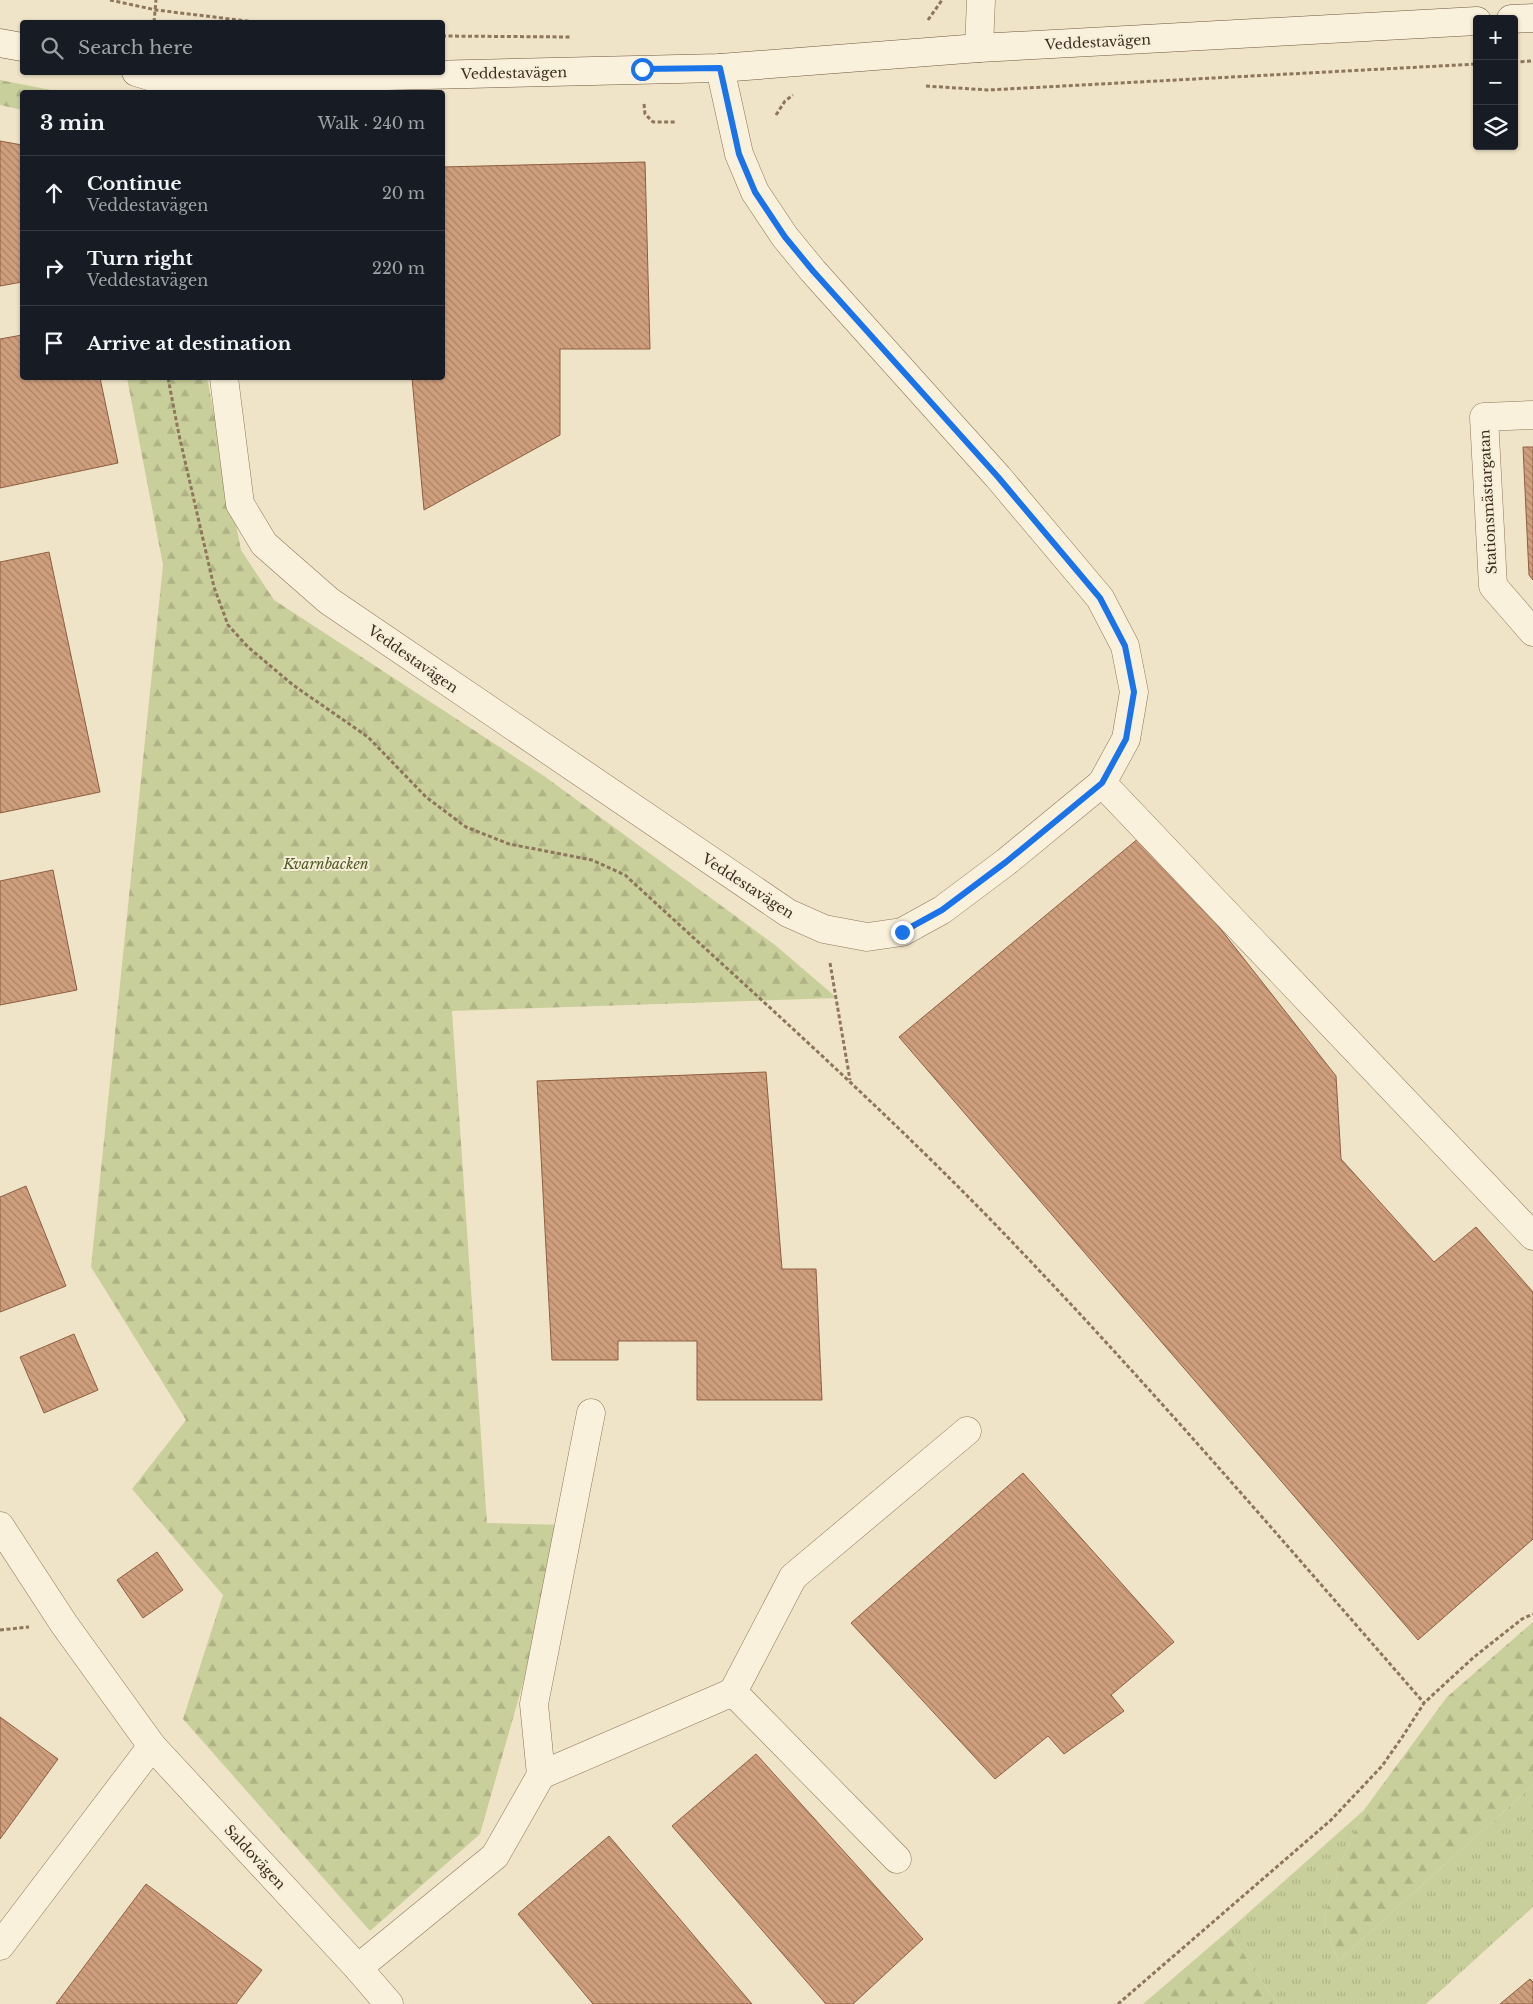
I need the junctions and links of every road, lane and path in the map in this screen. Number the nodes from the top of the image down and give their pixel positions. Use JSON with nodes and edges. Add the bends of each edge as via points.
{"nodes":[{"id":1,"x":110,"y":0,"type":"edge"},
{"id":2,"x":156,"y":0,"type":"edge"},
{"id":3,"x":942,"y":0,"type":"edge"},
{"id":4,"x":981,"y":0,"type":"edge"},
{"id":5,"x":156,"y":10,"type":"junction"},
{"id":6,"x":1533,"y":18,"type":"edge"},
{"id":7,"x":1518,"y":19,"type":"edge"},
{"id":8,"x":154,"y":20,"type":"edge"},
{"id":9,"x":238,"y":20,"type":"edge"},
{"id":10,"x":1473,"y":21,"type":"edge"},
{"id":11,"x":925,"y":24,"type":"dead end"},
{"id":12,"x":445,"y":36,"type":"edge"},
{"id":13,"x":582,"y":37,"type":"dead end"},
{"id":14,"x":0,"y":43,"type":"edge"},
{"id":15,"x":20,"y":47,"type":"edge"},
{"id":16,"x":979,"y":48,"type":"junction"},
{"id":17,"x":1533,"y":61,"type":"edge"},
{"id":18,"x":1518,"y":62,"type":"edge"},
{"id":19,"x":1473,"y":64,"type":"edge"},
{"id":20,"x":720,"y":68,"type":"junction"},
{"id":21,"x":146,"y":75,"type":"edge"},
{"id":22,"x":217,"y":86,"type":"edge"},
{"id":23,"x":920,"y":86,"type":"dead end"},
{"id":24,"x":796,"y":93,"type":"dead end"},
{"id":25,"x":644,"y":104,"type":"dead end"},
{"id":26,"x":776,"y":115,"type":"dead end"},
{"id":27,"x":676,"y":122,"type":"dead end"},
{"id":28,"x":168,"y":380,"type":"edge"},
{"id":29,"x":224,"y":380,"type":"edge"},
{"id":30,"x":1533,"y":415,"type":"edge"},
{"id":31,"x":1533,"y":632,"type":"edge"},
{"id":32,"x":1102,"y":783,"type":"junction"},
{"id":33,"x":824,"y":929,"type":"junction"},
{"id":34,"x":850,"y":1080,"type":"junction"},
{"id":35,"x":1533,"y":1236,"type":"edge"},
{"id":36,"x":591,"y":1413,"type":"dead end"},
{"id":37,"x":967,"y":1431,"type":"dead end"},
{"id":38,"x":0,"y":1526,"type":"edge"},
{"id":39,"x":1533,"y":1614,"type":"edge"},
{"id":40,"x":733,"y":1692,"type":"junction"},
{"id":41,"x":1424,"y":1703,"type":"junction"},
{"id":42,"x":152,"y":1746,"type":"junction"},
{"id":43,"x":541,"y":1775,"type":"junction"},
{"id":44,"x":897,"y":1859,"type":"dead end"},
{"id":45,"x":0,"y":1946,"type":"edge"},
{"id":46,"x":358,"y":1968,"type":"junction"},
{"id":47,"x":389,"y":2004,"type":"edge"},
{"id":48,"x":1118,"y":2004,"type":"edge"}],
"edges":[{"from":1,"to":5,"type":"path"},
{"from":2,"to":5,"type":"path"},
{"from":3,"to":11,"type":"path"},
{"from":4,"to":16,"type":"street"},
{"from":5,"to":8,"type":"path"},
{"from":5,"to":9,"type":"path"},
{"from":6,"to":7,"type":"street"},
{"from":10,"to":16,"type":"street","name":"Veddestavägen"},
{"from":12,"to":13,"type":"path"},
{"from":14,"to":15,"type":"street"},
{"from":16,"to":20,"type":"street","name":"Veddestavägen"},
{"from":17,"to":18,"type":"path"},
{"from":19,"to":23,"type":"path","via":[[988,90]]},
{"from":20,"to":22,"type":"street","name":"Veddestavägen"},
{"from":20,"to":32,"type":"street","name":"Veddestavägen","via":[[739,154],[755,192],[785,237],[998,477],[1100,598],[1125,646],[1134,692],[1126,739]]},
{"from":21,"to":22,"type":"street","name":"Veddestavägen"},
{"from":24,"to":26,"type":"path","via":[[785,101]]},
{"from":25,"to":27,"type":"path","via":[[645,114],[653,122]]},
{"from":28,"to":34,"type":"path","via":[[214,587],[228,625],[248,647],[293,686],[368,737],[426,797],[466,827],[509,844],[592,860],[625,875]]},
{"from":29,"to":33,"type":"street","name":"Veddestavägen","via":[[240,504],[264,544],[288,566],[329,601],[765,898],[788,913]]},
{"from":30,"to":31,"type":"street","name":"Stationsmästargatan","via":[[1484,417],[1493,586]]},
{"from":32,"to":33,"type":"street","name":"Veddestavägen","via":[[942,910],[902,932],[867,937]]},
{"from":32,"to":35,"type":"street"},
{"from":33,"to":34,"type":"path"},
{"from":34,"to":41,"type":"path","via":[[991,1220],[1163,1402]]},
{"from":36,"to":43,"type":"street","via":[[534,1704]]},
{"from":37,"to":40,"type":"street","via":[[793,1577]]},
{"from":38,"to":42,"type":"street","name":"Saldovägen","via":[[64,1624]]},
{"from":39,"to":41,"type":"path","via":[[1474,1657]]},
{"from":40,"to":43,"type":"street"},
{"from":40,"to":44,"type":"street"},
{"from":41,"to":48,"type":"path","via":[[1382,1766],[1332,1820]]},
{"from":42,"to":45,"type":"street"},
{"from":42,"to":46,"type":"street","name":"Saldovägen"},
{"from":43,"to":46,"type":"street","via":[[495,1856]]},
{"from":46,"to":47,"type":"street","name":"Saldovägen"}]}
